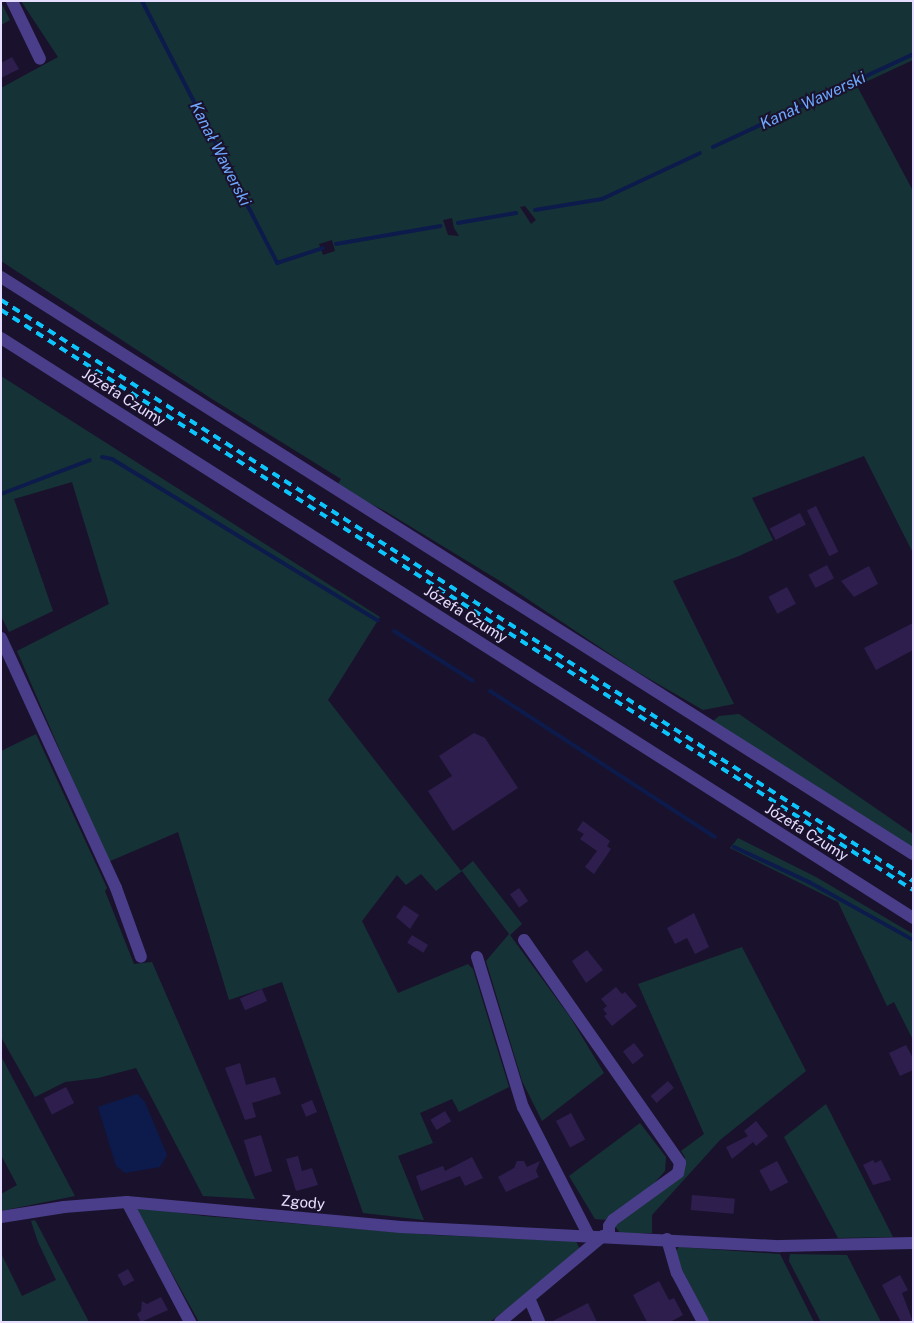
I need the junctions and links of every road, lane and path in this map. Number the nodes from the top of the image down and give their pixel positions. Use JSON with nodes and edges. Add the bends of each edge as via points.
{"nodes":[{"id":1,"x":12,"y":1,"type":"edge"},
{"id":2,"x":40,"y":59,"type":"dead end"},
{"id":3,"x":1,"y":277,"type":"edge"},
{"id":4,"x":1,"y":338,"type":"edge"},
{"id":5,"x":1,"y":638,"type":"edge"},
{"id":6,"x":913,"y":854,"type":"edge"},
{"id":7,"x":913,"y":918,"type":"edge"},
{"id":8,"x":524,"y":940,"type":"dead end"},
{"id":9,"x":141,"y":957,"type":"dead end"},
{"id":10,"x":477,"y":957,"type":"dead end"},
{"id":11,"x":127,"y":1202,"type":"junction"},
{"id":12,"x":1,"y":1217,"type":"edge"},
{"id":13,"x":589,"y":1236,"type":"junction"},
{"id":14,"x":606,"y":1236,"type":"junction"},
{"id":15,"x":668,"y":1239,"type":"junction"},
{"id":16,"x":913,"y":1243,"type":"edge"},
{"id":17,"x":530,"y":1298,"type":"junction"},
{"id":18,"x":190,"y":1322,"type":"edge"},
{"id":19,"x":500,"y":1322,"type":"edge"},
{"id":20,"x":539,"y":1322,"type":"edge"},
{"id":21,"x":703,"y":1322,"type":"edge"}],
"edges":[{"from":1,"to":2,"type":"street"},
{"from":3,"to":6,"type":"street"},
{"from":4,"to":7,"type":"street","name":"Józefa Czumy"},
{"from":5,"to":9,"type":"street","via":[[116,888]]},
{"from":8,"to":14,"type":"street","via":[[680,1163],[678,1173],[613,1220]]},
{"from":10,"to":13,"type":"street","via":[[523,1106]]},
{"from":11,"to":12,"type":"street","name":"Zgody"},
{"from":11,"to":13,"type":"street","name":"Zgody","via":[[401,1226]]},
{"from":11,"to":18,"type":"street"},
{"from":13,"to":14,"type":"street","name":"Zgody"},
{"from":14,"to":15,"type":"street","name":"Zgody"},
{"from":14,"to":17,"type":"street"},
{"from":15,"to":16,"type":"street","name":"Zgody","via":[[780,1246]]},
{"from":15,"to":21,"type":"street","via":[[677,1273]]},
{"from":17,"to":19,"type":"street"},
{"from":17,"to":20,"type":"street"}]}
